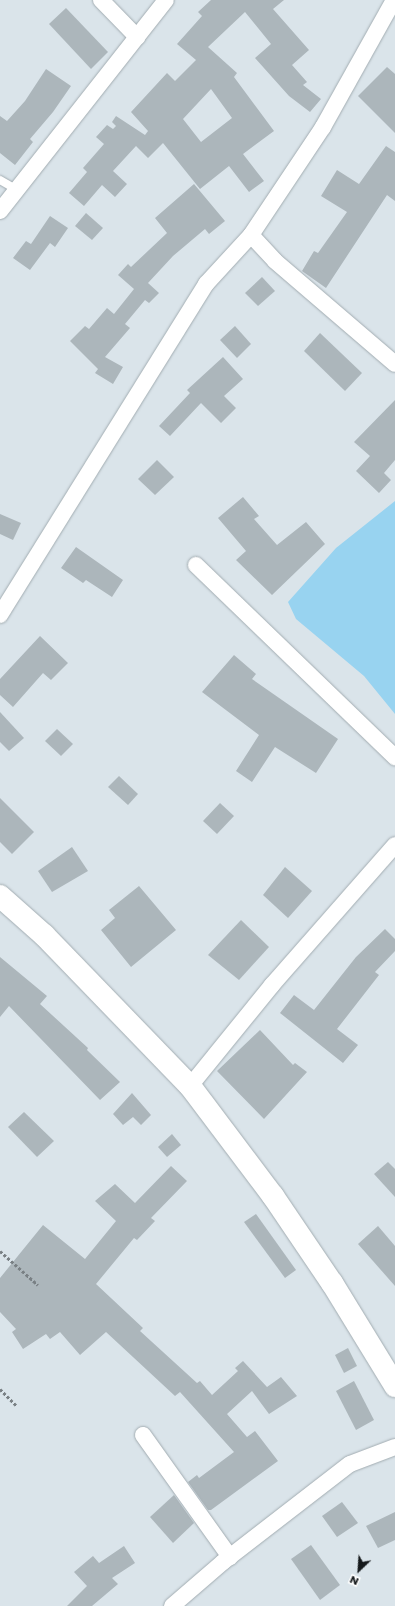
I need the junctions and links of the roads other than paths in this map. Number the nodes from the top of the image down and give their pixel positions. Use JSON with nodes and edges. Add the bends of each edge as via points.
{"nodes":[{"id":1,"x":100,"y":0,"type":"edge"},
{"id":2,"x":166,"y":0,"type":"edge"},
{"id":3,"x":394,"y":0,"type":"edge"},
{"id":4,"x":137,"y":37,"type":"junction"},
{"id":5,"x":0,"y":180,"type":"edge"},
{"id":6,"x":17,"y":190,"type":"junction"},
{"id":7,"x":0,"y":211,"type":"edge"},
{"id":8,"x":251,"y":234,"type":"junction"},
{"id":9,"x":395,"y":364,"type":"edge"},
{"id":10,"x":196,"y":565,"type":"dead end"},
{"id":11,"x":0,"y":615,"type":"edge"},
{"id":12,"x":395,"y":757,"type":"edge"},
{"id":13,"x":395,"y":845,"type":"edge"},
{"id":14,"x":0,"y":896,"type":"edge"},
{"id":15,"x":190,"y":1086,"type":"junction"},
{"id":16,"x":395,"y":1386,"type":"edge"},
{"id":17,"x":143,"y":1435,"type":"dead end"},
{"id":18,"x":395,"y":1446,"type":"edge"},
{"id":19,"x":230,"y":1558,"type":"junction"},
{"id":20,"x":172,"y":1606,"type":"edge"}],
"edges":[{"from":1,"to":4,"type":"street"},
{"from":2,"to":4,"type":"street"},
{"from":3,"to":8,"type":"street","via":[[323,127]]},
{"from":4,"to":6,"type":"street"},
{"from":5,"to":6,"type":"lane"},
{"from":6,"to":7,"type":"street"},
{"from":8,"to":9,"type":"street","via":[[275,262]]},
{"from":8,"to":11,"type":"street","via":[[206,284]]},
{"from":10,"to":12,"type":"street"},
{"from":13,"to":15,"type":"street","via":[[272,984]]},
{"from":14,"to":15,"type":"main road","via":[[44,934]]},
{"from":15,"to":16,"type":"main road","via":[[278,1202],[332,1283]]},
{"from":17,"to":19,"type":"street"},
{"from":18,"to":19,"type":"street","via":[[350,1464]]},
{"from":19,"to":20,"type":"street"}]}
